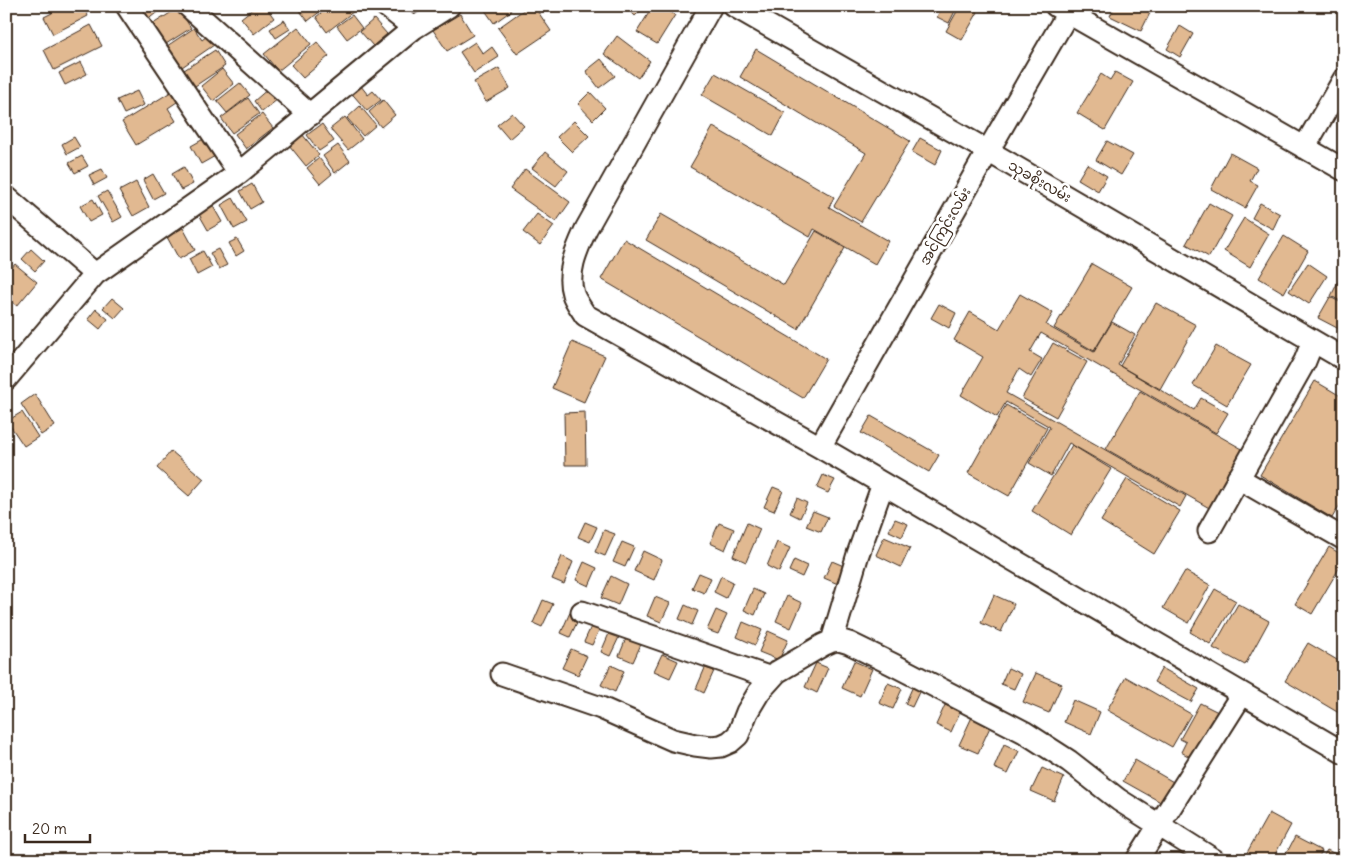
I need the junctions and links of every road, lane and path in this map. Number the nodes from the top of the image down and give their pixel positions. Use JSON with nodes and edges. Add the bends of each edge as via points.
{"nodes":[{"id":1,"x":127,"y":6,"type":"edge"},
{"id":2,"x":188,"y":6,"type":"edge"},
{"id":3,"x":386,"y":6,"type":"edge"},
{"id":4,"x":449,"y":6,"type":"edge"},
{"id":5,"x":711,"y":6,"type":"edge"},
{"id":6,"x":734,"y":6,"type":"edge"},
{"id":7,"x":1065,"y":9,"type":"edge"},
{"id":8,"x":414,"y":28,"type":"junction"},
{"id":9,"x":1344,"y":79,"type":"edge"},
{"id":10,"x":310,"y":115,"type":"junction"},
{"id":11,"x":1304,"y":148,"type":"junction"},
{"id":12,"x":988,"y":150,"type":"junction"},
{"id":13,"x":1344,"y":170,"type":"edge"},
{"id":14,"x":239,"y":174,"type":"junction"},
{"id":15,"x":6,"y":197,"type":"edge"},
{"id":16,"x":95,"y":274,"type":"junction"},
{"id":17,"x":1313,"y":341,"type":"junction"},
{"id":18,"x":1344,"y":359,"type":"edge"},
{"id":19,"x":6,"y":379,"type":"edge"},
{"id":20,"x":820,"y":448,"type":"junction"},
{"id":21,"x":1238,"y":478,"type":"junction"},
{"id":22,"x":883,"y":484,"type":"junction"},
{"id":23,"x":1208,"y":531,"type":"dead end"},
{"id":24,"x":1344,"y":539,"type":"edge"},
{"id":25,"x":582,"y":612,"type":"dead end"},
{"id":26,"x":832,"y":641,"type":"junction"},
{"id":27,"x":502,"y":674,"type":"dead end"},
{"id":28,"x":771,"y":678,"type":"junction"},
{"id":29,"x":1242,"y":694,"type":"junction"},
{"id":30,"x":1344,"y":753,"type":"edge"},
{"id":31,"x":1159,"y":825,"type":"junction"},
{"id":32,"x":1136,"y":860,"type":"edge"},
{"id":33,"x":1214,"y":860,"type":"edge"}],
"edges":[{"from":1,"to":14,"type":"street"},
{"from":2,"to":10,"type":"street"},
{"from":3,"to":8,"type":"street"},
{"from":4,"to":8,"type":"street"},
{"from":5,"to":20,"type":"street","via":[[586,229],[574,256],[570,280],[574,296],[585,315]]},
{"from":6,"to":12,"type":"street","name":"သုခစိုးလမ်း"},
{"from":7,"to":11,"type":"street"},
{"from":7,"to":12,"type":"street","name":"အင်ကြင်းလမ်း"},
{"from":8,"to":10,"type":"street"},
{"from":9,"to":11,"type":"street"},
{"from":10,"to":14,"type":"street"},
{"from":11,"to":13,"type":"street"},
{"from":12,"to":17,"type":"street","name":"သုခစိုးလမ်း"},
{"from":12,"to":20,"type":"street","name":"အင်ကြင်းလမ်း"},
{"from":14,"to":16,"type":"street"},
{"from":15,"to":16,"type":"street"},
{"from":16,"to":19,"type":"street"},
{"from":17,"to":18,"type":"street","name":"သုခစိုးလမ်း"},
{"from":17,"to":21,"type":"street","via":[[1305,361]]},
{"from":20,"to":22,"type":"street"},
{"from":21,"to":23,"type":"street"},
{"from":21,"to":24,"type":"street"},
{"from":22,"to":26,"type":"street"},
{"from":22,"to":29,"type":"street"},
{"from":25,"to":28,"type":"street"},
{"from":26,"to":28,"type":"street"},
{"from":26,"to":31,"type":"street","via":[[849,643],[1024,732]]},
{"from":27,"to":28,"type":"street","via":[[601,708],[673,740],[711,747],[721,746],[738,735],[759,692]]},
{"from":29,"to":30,"type":"street"},
{"from":29,"to":31,"type":"street"},
{"from":31,"to":32,"type":"street"},
{"from":31,"to":33,"type":"street"}]}
